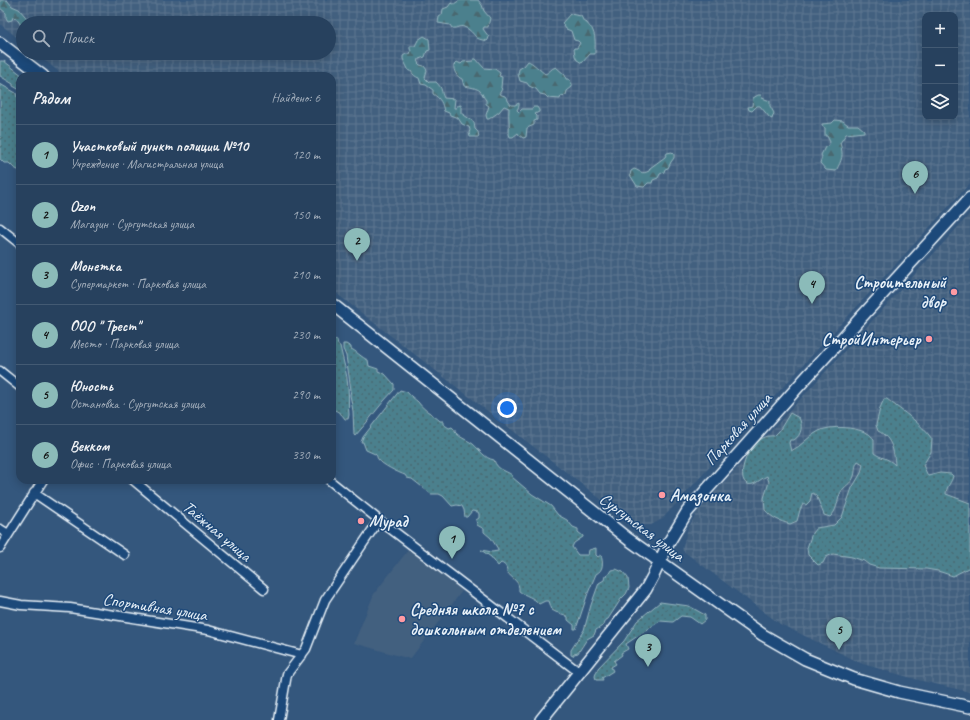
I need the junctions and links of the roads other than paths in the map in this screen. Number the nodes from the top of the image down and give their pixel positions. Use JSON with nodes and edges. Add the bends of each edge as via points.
{"nodes":[{"id":1,"x":0,"y":43,"type":"edge"},
{"id":2,"x":16,"y":55,"type":"edge"},
{"id":3,"x":22,"y":60,"type":"edge"},
{"id":4,"x":38,"y":72,"type":"edge"},
{"id":5,"x":970,"y":198,"type":"edge"},
{"id":6,"x":0,"y":228,"type":"edge"},
{"id":7,"x":16,"y":241,"type":"edge"},
{"id":8,"x":336,"y":307,"type":"edge"},
{"id":9,"x":0,"y":371,"type":"edge"},
{"id":10,"x":16,"y":384,"type":"edge"},
{"id":11,"x":40,"y":484,"type":"edge"},
{"id":12,"x":138,"y":484,"type":"edge"},
{"id":13,"x":334,"y":484,"type":"edge"},
{"id":14,"x":34,"y":493,"type":"junction"},
{"id":15,"x":379,"y":520,"type":"junction"},
{"id":16,"x":0,"y":529,"type":"edge"},
{"id":17,"x":8,"y":534,"type":"junction"},
{"id":18,"x":0,"y":548,"type":"edge"},
{"id":19,"x":125,"y":555,"type":"dead end"},
{"id":20,"x":659,"y":562,"type":"junction"},
{"id":21,"x":264,"y":589,"type":"dead end"},
{"id":22,"x":0,"y":601,"type":"edge"},
{"id":23,"x":302,"y":655,"type":"junction"},
{"id":24,"x":580,"y":673,"type":"junction"},
{"id":25,"x":970,"y":706,"type":"edge"},
{"id":26,"x":279,"y":720,"type":"edge"},
{"id":27,"x":541,"y":720,"type":"edge"}],
"edges":[{"from":1,"to":2,"type":"main road"},
{"from":3,"to":4,"type":"main road"},
{"from":5,"to":20,"type":"main road","name":"Парковая улица","via":[[695,502],[676,528]]},
{"from":6,"to":7,"type":"street"},
{"from":8,"to":20,"type":"main road","name":"Сургутская улица"},
{"from":9,"to":10,"type":"street"},
{"from":11,"to":14,"type":"street"},
{"from":12,"to":21,"type":"street","name":"Таёжная улица"},
{"from":13,"to":15,"type":"street"},
{"from":14,"to":17,"type":"street"},
{"from":14,"to":19,"type":"street"},
{"from":15,"to":23,"type":"street","via":[[325,600]]},
{"from":15,"to":24,"type":"street"},
{"from":16,"to":17,"type":"street"},
{"from":17,"to":18,"type":"street"},
{"from":20,"to":24,"type":"main road","name":"Парковая улица","via":[[654,576],[642,594]]},
{"from":20,"to":25,"type":"main road","name":"Сургутская улица","via":[[763,635],[805,659],[879,687]]},
{"from":22,"to":23,"type":"street","name":"Спортивная улица","via":[[70,608],[208,630]]},
{"from":23,"to":26,"type":"street","via":[[287,674]]},
{"from":24,"to":27,"type":"main road","name":"Парковая улица"}]}
